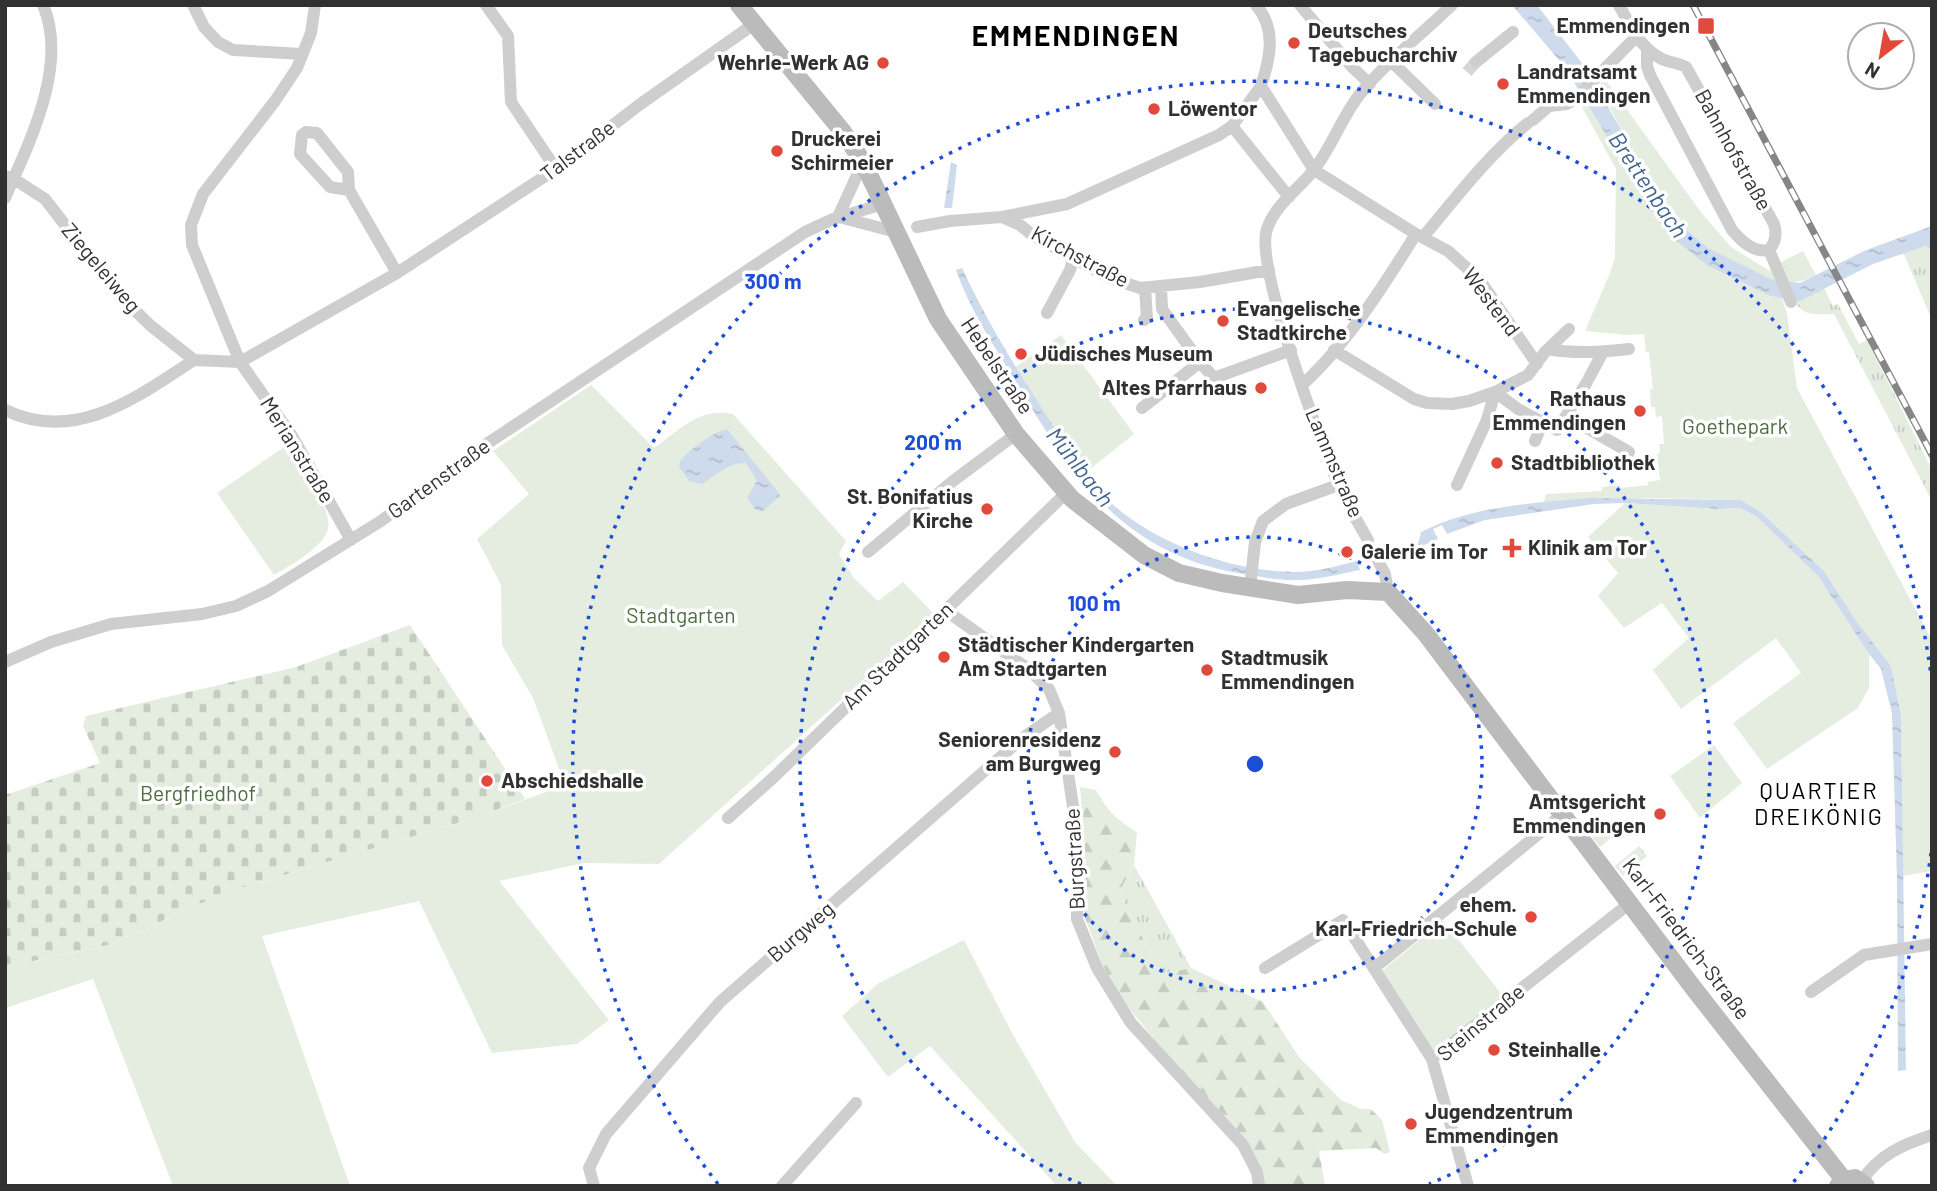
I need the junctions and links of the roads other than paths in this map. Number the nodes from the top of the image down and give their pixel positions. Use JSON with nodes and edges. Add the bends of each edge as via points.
{"nodes":[{"id":1,"x":43,"y":5,"type":"edge"},
{"id":2,"x":193,"y":5,"type":"edge"},
{"id":3,"x":315,"y":5,"type":"edge"},
{"id":4,"x":486,"y":5,"type":"edge"},
{"id":5,"x":739,"y":5,"type":"edge"},
{"id":6,"x":1256,"y":5,"type":"edge"},
{"id":7,"x":1300,"y":5,"type":"edge"},
{"id":8,"x":1452,"y":5,"type":"edge"},
{"id":9,"x":1619,"y":5,"type":"edge"},
{"id":10,"x":754,"y":24,"type":"junction"},
{"id":11,"x":1513,"y":32,"type":"dead end"},
{"id":12,"x":1636,"y":37,"type":"junction"},
{"id":13,"x":1647,"y":50,"type":"junction"},
{"id":14,"x":302,"y":54,"type":"junction"},
{"id":15,"x":1392,"y":62,"type":"junction"},
{"id":16,"x":1476,"y":62,"type":"tunnel mouth"},
{"id":17,"x":1670,"y":62,"type":"junction"},
{"id":18,"x":1650,"y":75,"type":"junction"},
{"id":19,"x":1261,"y":86,"type":"junction"},
{"id":20,"x":1366,"y":88,"type":"junction"},
{"id":21,"x":1435,"y":104,"type":"dead end"},
{"id":22,"x":1231,"y":127,"type":"junction"},
{"id":23,"x":863,"y":162,"type":"junction"},
{"id":24,"x":556,"y":169,"type":"junction"},
{"id":25,"x":1314,"y":170,"type":"junction"},
{"id":26,"x":9,"y":177,"type":"edge"},
{"id":27,"x":349,"y":190,"type":"junction"},
{"id":28,"x":1289,"y":197,"type":"junction"},
{"id":29,"x":5,"y":198,"type":"edge"},
{"id":30,"x":883,"y":204,"type":"junction"},
{"id":31,"x":838,"y":217,"type":"junction"},
{"id":32,"x":1002,"y":218,"type":"junction"},
{"id":33,"x":917,"y":227,"type":"dead end"},
{"id":34,"x":896,"y":232,"type":"junction"},
{"id":35,"x":1420,"y":236,"type":"junction"},
{"id":36,"x":1769,"y":250,"type":"junction"},
{"id":37,"x":1073,"y":259,"type":"junction"},
{"id":38,"x":1269,"y":270,"type":"junction"},
{"id":39,"x":397,"y":273,"type":"junction"},
{"id":40,"x":1161,"y":286,"type":"junction"},
{"id":41,"x":1145,"y":288,"type":"junction"},
{"id":42,"x":1791,"y":302,"type":"dead end"},
{"id":43,"x":1047,"y":313,"type":"dead end"},
{"id":44,"x":1144,"y":320,"type":"dead end"},
{"id":45,"x":1569,"y":329,"type":"dead end"},
{"id":46,"x":1548,"y":349,"type":"junction"},
{"id":47,"x":1629,"y":349,"type":"dead end"},
{"id":48,"x":1291,"y":350,"type":"junction"},
{"id":49,"x":1334,"y":350,"type":"junction"},
{"id":50,"x":1603,"y":352,"type":"junction"},
{"id":51,"x":194,"y":360,"type":"junction"},
{"id":52,"x":240,"y":362,"type":"junction"},
{"id":53,"x":1200,"y":362,"type":"junction"},
{"id":54,"x":1553,"y":363,"type":"dead end"},
{"id":55,"x":1537,"y":364,"type":"junction"},
{"id":56,"x":1303,"y":384,"type":"junction"},
{"id":57,"x":1495,"y":392,"type":"junction"},
{"id":58,"x":1142,"y":408,"type":"dead end"},
{"id":59,"x":5,"y":410,"type":"edge"},
{"id":60,"x":1566,"y":416,"type":"junction"},
{"id":61,"x":1543,"y":422,"type":"junction"},
{"id":62,"x":1016,"y":434,"type":"junction"},
{"id":63,"x":1535,"y":441,"type":"dead end"},
{"id":64,"x":1629,"y":452,"type":"dead end"},
{"id":65,"x":1338,"y":485,"type":"junction"},
{"id":66,"x":1457,"y":485,"type":"dead end"},
{"id":67,"x":1066,"y":493,"type":"junction"},
{"id":68,"x":351,"y":540,"type":"junction"},
{"id":69,"x":868,"y":552,"type":"dead end"},
{"id":70,"x":1252,"y":577,"type":"junction"},
{"id":71,"x":1388,"y":592,"type":"junction"},
{"id":72,"x":945,"y":610,"type":"junction"},
{"id":73,"x":5,"y":662,"type":"edge"},
{"id":74,"x":1059,"y":713,"type":"junction"},
{"id":75,"x":1563,"y":814,"type":"junction"},
{"id":76,"x":728,"y":818,"type":"dead end"},
{"id":77,"x":1629,"y":903,"type":"junction"},
{"id":78,"x":1932,"y":944,"type":"edge"},
{"id":79,"x":1265,"y":968,"type":"dead end"},
{"id":80,"x":1374,"y":968,"type":"junction"},
{"id":81,"x":1811,"y":992,"type":"dead end"},
{"id":82,"x":1432,"y":1059,"type":"junction"},
{"id":83,"x":856,"y":1103,"type":"dead end"},
{"id":84,"x":1931,"y":1135,"type":"edge"},
{"id":85,"x":1853,"y":1183,"type":"edge"},
{"id":86,"x":594,"y":1186,"type":"edge"},
{"id":87,"x":782,"y":1186,"type":"edge"},
{"id":88,"x":1259,"y":1186,"type":"edge"},
{"id":89,"x":1468,"y":1186,"type":"edge"}],
"edges":[{"from":1,"to":26,"type":"street","via":[[52,52],[40,117]]},
{"from":2,"to":14,"type":"street","via":[[204,27],[233,50]]},
{"from":3,"to":14,"type":"street","name":"Merianstraße"},
{"from":4,"to":24,"type":"street","via":[[508,36],[511,103]]},
{"from":5,"to":10,"type":"street","name":"Hebelstraße"},
{"from":6,"to":19,"type":"street","via":[[1266,21],[1271,50]]},
{"from":7,"to":20,"type":"street"},
{"from":8,"to":15,"type":"street"},
{"from":9,"to":12,"type":"street","name":"Bahnhofstraße"},
{"from":10,"to":23,"type":"street","name":"Hebelstraße"},
{"from":10,"to":24,"type":"street","name":"Talstraße"},
{"from":11,"to":16,"type":"street"},
{"from":12,"to":13,"type":"street","name":"Bahnhofstraße"},
{"from":12,"to":35,"type":"street","name":"Lammstraße","via":[[1579,95],[1567,104],[1549,106],[1511,136]]},
{"from":13,"to":17,"type":"street","name":"Bahnhofstraße"},
{"from":13,"to":18,"type":"street","name":"Bahnhofstraße"},
{"from":14,"to":52,"type":"street","name":"Merianstraße","via":[[275,101],[203,194],[191,225],[191,245]]},
{"from":15,"to":20,"type":"street"},
{"from":15,"to":21,"type":"street"},
{"from":17,"to":18,"type":"street"},
{"from":17,"to":36,"type":"street","name":"Bahnhofstraße","via":[[1686,67],[1769,214],[1776,232]]},
{"from":18,"to":36,"type":"street","name":"Bahnhofstraße","via":[[1732,230],[1754,249]]},
{"from":19,"to":22,"type":"street"},
{"from":19,"to":25,"type":"street"},
{"from":20,"to":25,"type":"street"},
{"from":22,"to":28,"type":"street"},
{"from":22,"to":32,"type":"street","via":[[1067,204]]},
{"from":23,"to":30,"type":"street","name":"Hebelstraße"},
{"from":23,"to":31,"type":"street"},
{"from":24,"to":39,"type":"street","name":"Talstraße"},
{"from":25,"to":28,"type":"street"},
{"from":25,"to":35,"type":"street"},
{"from":26,"to":29,"type":"street"},
{"from":26,"to":51,"type":"street","name":"Ziegeleiweg","via":[[45,199],[121,297]]},
{"from":27,"to":27,"type":"street","via":[[348,172],[317,133],[302,135],[300,154],[330,187]]},
{"from":27,"to":39,"type":"street"},
{"from":28,"to":38,"type":"street","via":[[1266,229]]},
{"from":30,"to":31,"type":"street","name":"Gartenstraße"},
{"from":30,"to":34,"type":"street","name":"Hebelstraße"},
{"from":31,"to":34,"type":"street"},
{"from":31,"to":68,"type":"street","name":"Gartenstraße","via":[[773,253]]},
{"from":32,"to":33,"type":"street"},
{"from":32,"to":37,"type":"street","name":"Kirchstraße"},
{"from":34,"to":62,"type":"street","name":"Hebelstraße","via":[[938,319]]},
{"from":35,"to":49,"type":"street","name":"Lammstraße"},
{"from":35,"to":55,"type":"street","name":"Westend","via":[[1448,251],[1479,279]]},
{"from":36,"to":42,"type":"street","name":"Bahnhofstraße"},
{"from":37,"to":41,"type":"street","name":"Kirchstraße","via":[[1110,278]]},
{"from":37,"to":43,"type":"street"},
{"from":38,"to":40,"type":"street","name":"Kirchstraße"},
{"from":38,"to":48,"type":"street"},
{"from":39,"to":52,"type":"street","name":"Talstraße"},
{"from":40,"to":41,"type":"street","name":"Kirchstraße"},
{"from":40,"to":53,"type":"street","via":[[1162,309]]},
{"from":41,"to":44,"type":"street"},
{"from":45,"to":46,"type":"street"},
{"from":46,"to":50,"type":"street"},
{"from":46,"to":55,"type":"street"},
{"from":47,"to":50,"type":"street"},
{"from":48,"to":53,"type":"street","via":[[1214,378]]},
{"from":48,"to":56,"type":"street","name":"Lammstraße"},
{"from":49,"to":56,"type":"street","name":"Lammstraße"},
{"from":49,"to":57,"type":"street","via":[[1427,403],[1469,401]]},
{"from":50,"to":60,"type":"street"},
{"from":51,"to":52,"type":"street"},
{"from":51,"to":59,"type":"street","via":[[124,405],[75,420],[44,422]]},
{"from":52,"to":68,"type":"street","name":"Merianstraße","via":[[292,436]]},
{"from":53,"to":58,"type":"street"},
{"from":54,"to":55,"type":"street"},
{"from":55,"to":57,"type":"street","via":[[1528,375]]},
{"from":56,"to":65,"type":"street","name":"Lammstraße"},
{"from":57,"to":61,"type":"street"},
{"from":57,"to":66,"type":"street"},
{"from":60,"to":61,"type":"street","via":[[1557,430]]},
{"from":60,"to":64,"type":"street"},
{"from":61,"to":63,"type":"street"},
{"from":62,"to":67,"type":"street","name":"Hebelstraße"},
{"from":62,"to":69,"type":"street"},
{"from":65,"to":70,"type":"street","via":[[1286,504],[1263,521],[1255,542]]},
{"from":65,"to":71,"type":"street","name":"Lammstraße","via":[[1385,574]]},
{"from":67,"to":70,"type":"street","name":"Hebelstraße","via":[[1122,539],[1169,569],[1200,579]]},
{"from":67,"to":72,"type":"street","name":"Am Stadtgarten"},
{"from":68,"to":73,"type":"street","name":"Gartenstraße","via":[[236,606],[111,624]]},
{"from":70,"to":71,"type":"street","name":"Hebelstraße","via":[[1298,595]]},
{"from":71,"to":75,"type":"street","name":"Karl-Friedrich-Straße","via":[[1420,626]]},
{"from":72,"to":74,"type":"street","name":"Burgstraße","via":[[1028,669],[1049,689]]},
{"from":72,"to":76,"type":"street","name":"Am Stadtgarten"},
{"from":74,"to":86,"type":"street","name":"Burgweg","via":[[1020,740],[720,1002],[606,1134],[589,1168]]},
{"from":74,"to":88,"type":"street","name":"Burgstraße","via":[[1077,833],[1077,919],[1097,968],[1130,1023],[1243,1145]]},
{"from":75,"to":77,"type":"street","name":"Karl-Friedrich-Straße"},
{"from":75,"to":80,"type":"street"},
{"from":77,"to":82,"type":"street","name":"Steinstraße"},
{"from":77,"to":85,"type":"street","name":"Karl-Friedrich-Straße","via":[[1804,1131]]},
{"from":78,"to":81,"type":"street","via":[[1864,955]]},
{"from":79,"to":80,"type":"street","via":[[1343,920]]},
{"from":80,"to":82,"type":"street"},
{"from":82,"to":89,"type":"street","name":"Steinstraße"},
{"from":83,"to":87,"type":"street"},
{"from":84,"to":85,"type":"street","via":[[1901,1145]]}]}
